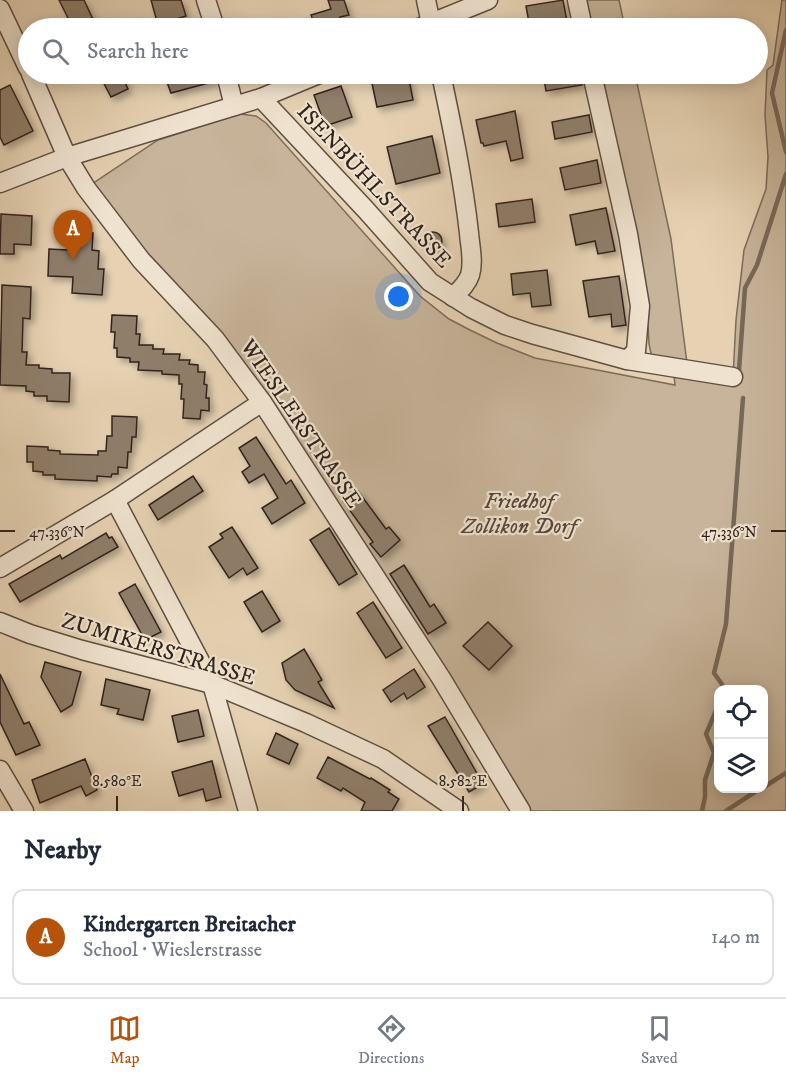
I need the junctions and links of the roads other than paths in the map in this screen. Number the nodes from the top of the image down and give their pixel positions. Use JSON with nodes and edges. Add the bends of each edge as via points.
{"nodes":[{"id":1,"x":206,"y":0,"type":"edge"},
{"id":2,"x":426,"y":0,"type":"edge"},
{"id":3,"x":488,"y":0,"type":"edge"},
{"id":4,"x":577,"y":0,"type":"edge"},
{"id":5,"x":0,"y":9,"type":"edge"},
{"id":6,"x":212,"y":18,"type":"edge"},
{"id":7,"x":427,"y":18,"type":"edge"},
{"id":8,"x":448,"y":18,"type":"edge"},
{"id":9,"x":581,"y":18,"type":"edge"},
{"id":10,"x":18,"y":47,"type":"edge"},
{"id":11,"x":35,"y":84,"type":"edge"},
{"id":12,"x":228,"y":84,"type":"edge"},
{"id":13,"x":295,"y":84,"type":"edge"},
{"id":14,"x":443,"y":84,"type":"edge"},
{"id":15,"x":594,"y":84,"type":"edge"},
{"id":16,"x":261,"y":98,"type":"junction"},
{"id":17,"x":234,"y":106,"type":"junction"},
{"id":18,"x":67,"y":157,"type":"junction"},
{"id":19,"x":0,"y":183,"type":"edge"},
{"id":20,"x":453,"y":297,"type":"junction"},
{"id":21,"x":627,"y":360,"type":"junction"},
{"id":22,"x":733,"y":377,"type":"dead end"},
{"id":23,"x":262,"y":402,"type":"junction"},
{"id":24,"x":115,"y":500,"type":"junction"},
{"id":25,"x":4,"y":566,"type":"edge"},
{"id":26,"x":0,"y":622,"type":"edge"},
{"id":27,"x":212,"y":684,"type":"junction"},
{"id":28,"x":0,"y":770,"type":"edge"},
{"id":29,"x":24,"y":811,"type":"edge"},
{"id":30,"x":248,"y":811,"type":"edge"},
{"id":31,"x":459,"y":811,"type":"edge"},
{"id":32,"x":521,"y":811,"type":"edge"}],
"edges":[{"from":1,"to":6,"type":"street"},
{"from":2,"to":7,"type":"street"},
{"from":3,"to":8,"type":"street"},
{"from":4,"to":9,"type":"street"},
{"from":5,"to":10,"type":"street"},
{"from":11,"to":18,"type":"street","name":"WIESLERSTRASSE"},
{"from":12,"to":17,"type":"street"},
{"from":13,"to":16,"type":"street"},
{"from":14,"to":20,"type":"street","via":[[471,255],[471,273]]},
{"from":15,"to":21,"type":"street","via":[[640,306],[636,351]]},
{"from":16,"to":17,"type":"street"},
{"from":16,"to":20,"type":"street","name":"ISENBÜHLSTRASSE","via":[[430,282]]},
{"from":17,"to":18,"type":"street"},
{"from":18,"to":19,"type":"street"},
{"from":18,"to":23,"type":"street","name":"WIESLERSTRASSE","via":[[141,260],[214,339]]},
{"from":20,"to":21,"type":"street","name":"ISENBÜHLSTRASSE","via":[[514,328]]},
{"from":21,"to":22,"type":"street","name":"ISENBÜHLSTRASSE"},
{"from":23,"to":24,"type":"street"},
{"from":23,"to":32,"type":"street","name":"WIESLERSTRASSE","via":[[441,678]]},
{"from":24,"to":25,"type":"street"},
{"from":24,"to":27,"type":"street"},
{"from":26,"to":27,"type":"street","name":"ZUMIKERSTRASSE","via":[[82,650]]},
{"from":27,"to":30,"type":"street"},
{"from":27,"to":31,"type":"street","name":"ZUMIKERSTRASSE","via":[[383,759]]},
{"from":28,"to":29,"type":"street"}]}
